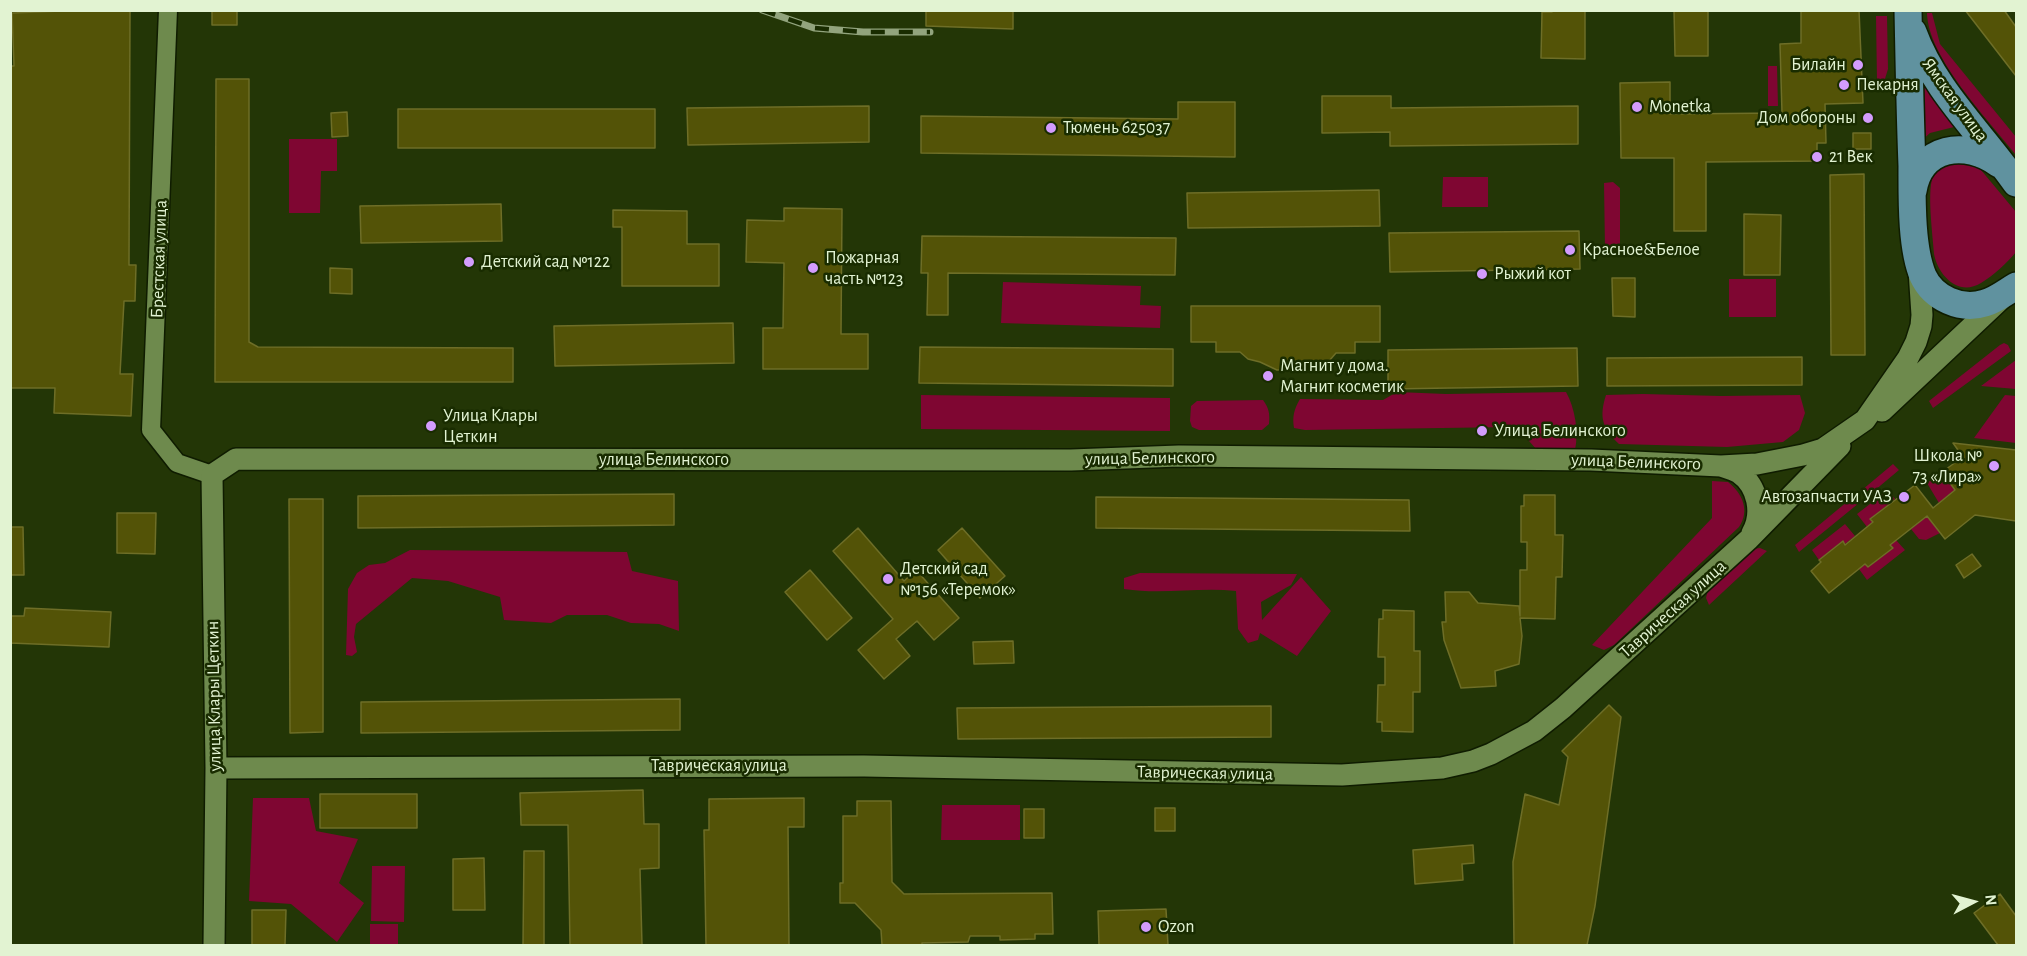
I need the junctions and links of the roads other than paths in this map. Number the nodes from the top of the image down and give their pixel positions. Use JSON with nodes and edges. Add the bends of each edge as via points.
{"nodes":[{"id":1,"x":168,"y":10,"type":"edge"},
{"id":2,"x":1909,"y":10,"type":"edge"},
{"id":3,"x":2012,"y":176,"type":"edge"},
{"id":4,"x":1912,"y":198,"type":"junction"},
{"id":5,"x":1916,"y":248,"type":"junction"},
{"id":6,"x":2015,"y":286,"type":"edge"},
{"id":7,"x":1865,"y":420,"type":"junction"},
{"id":8,"x":1721,"y":466,"type":"junction"},
{"id":9,"x":212,"y":475,"type":"junction"},
{"id":10,"x":1749,"y":539,"type":"junction"},
{"id":11,"x":216,"y":768,"type":"junction"},
{"id":12,"x":214,"y":945,"type":"edge"}],
"edges":[{"from":1,"to":9,"type":"street","name":"Брестская улица","via":[[151,430],[177,463]]},
{"from":2,"to":3,"type":"main road","name":"Ямская улица","via":[[1919,50],[1936,80]]},
{"from":2,"to":4,"type":"main road"},
{"from":3,"to":4,"type":"main road","via":[[1980,152],[1949,150],[1922,168]]},
{"from":4,"to":5,"type":"main road"},
{"from":5,"to":6,"type":"main road","via":[[1923,276],[1931,288],[1955,303],[1983,304]]},
{"from":5,"to":7,"type":"street","name":"улица Белинского","via":[[1922,315],[1916,342]]},
{"from":6,"to":7,"type":"street","name":"Таврическая улица","via":[[1887,408]]},
{"from":7,"to":8,"type":"street","name":"улица Белинского","via":[[1823,449],[1757,464]]},
{"from":7,"to":10,"type":"street","name":"Таврическая улица"},
{"from":8,"to":9,"type":"street","name":"улица Белинского","via":[[1591,460],[1191,456],[1071,460],[236,459]]},
{"from":8,"to":10,"type":"street","via":[[1740,474],[1752,487],[1758,505],[1758,524]]},
{"from":9,"to":11,"type":"street","name":"улица Клары Цеткин"},
{"from":10,"to":11,"type":"street","name":"Таврическая улица","via":[[1534,731],[1491,754],[1442,768],[1320,775],[864,766]]},
{"from":11,"to":12,"type":"street","name":"улица Клары Цеткин"}]}
